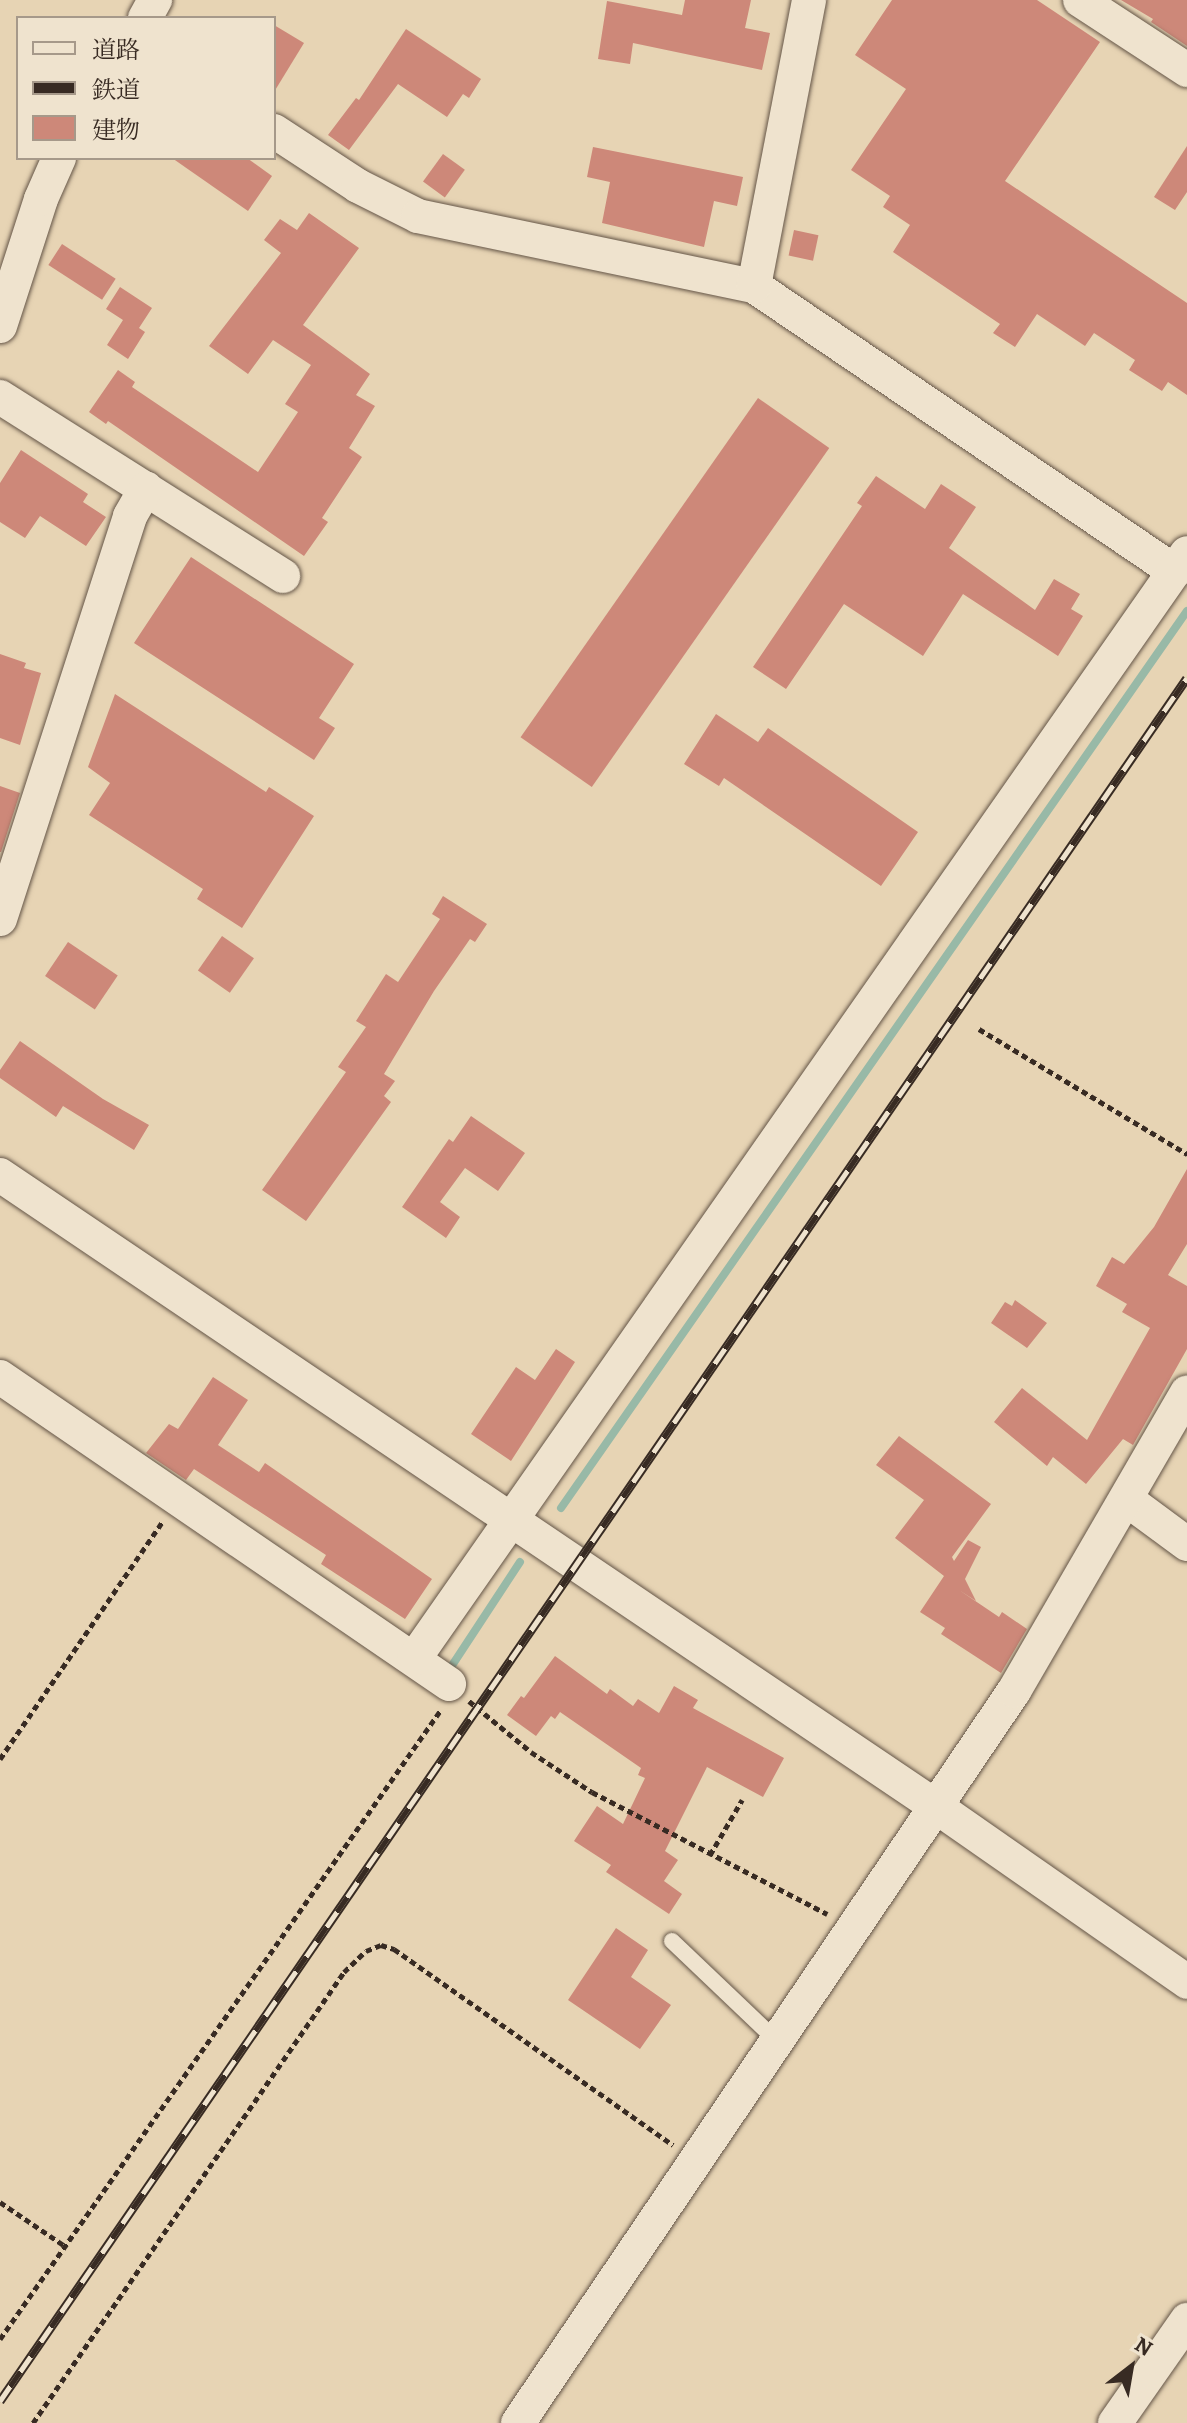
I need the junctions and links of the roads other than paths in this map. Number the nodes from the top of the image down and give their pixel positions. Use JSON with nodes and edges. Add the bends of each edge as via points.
{"nodes":[{"id":1,"x":809,"y":0,"type":"edge"},
{"id":2,"x":1080,"y":0,"type":"edge"},
{"id":3,"x":1187,"y":70,"type":"edge"},
{"id":4,"x":276,"y":132,"type":"edge"},
{"id":5,"x":58,"y":160,"type":"edge"},
{"id":6,"x":754,"y":286,"type":"junction"},
{"id":7,"x":0,"y":326,"type":"edge"},
{"id":8,"x":0,"y":397,"type":"edge"},
{"id":9,"x":146,"y":488,"type":"junction"},
{"id":10,"x":1181,"y":562,"type":"edge"},
{"id":11,"x":283,"y":576,"type":"dead end"},
{"id":12,"x":0,"y":919,"type":"edge"},
{"id":13,"x":0,"y":1175,"type":"edge"},
{"id":14,"x":0,"y":1377,"type":"edge"},
{"id":15,"x":1187,"y":1393,"type":"edge"},
{"id":16,"x":1126,"y":1499,"type":"junction"},
{"id":17,"x":509,"y":1519,"type":"junction"},
{"id":18,"x":1187,"y":1544,"type":"edge"},
{"id":19,"x":414,"y":1659,"type":"junction"},
{"id":20,"x":449,"y":1684,"type":"road end"},
{"id":21,"x":938,"y":1808,"type":"junction"},
{"id":22,"x":672,"y":1941,"type":"dead end"},
{"id":23,"x":1187,"y":1982,"type":"edge"},
{"id":24,"x":778,"y":2042,"type":"junction"},
{"id":25,"x":1187,"y":2320,"type":"edge"},
{"id":26,"x":518,"y":2423,"type":"edge"},
{"id":27,"x":1115,"y":2423,"type":"edge"}],
"edges":[{"from":1,"to":6,"type":"street"},
{"from":2,"to":3,"type":"street"},
{"from":4,"to":6,"type":"street","via":[[358,186],[418,216]]},
{"from":5,"to":7,"type":"street"},
{"from":6,"to":10,"type":"street"},
{"from":8,"to":9,"type":"street"},
{"from":9,"to":11,"type":"street"},
{"from":9,"to":12,"type":"street","via":[[130,516]]},
{"from":10,"to":17,"type":"street"},
{"from":13,"to":17,"type":"street"},
{"from":14,"to":19,"type":"street"},
{"from":15,"to":16,"type":"street"},
{"from":16,"to":18,"type":"street"},
{"from":16,"to":21,"type":"street","via":[[1014,1691]]},
{"from":17,"to":19,"type":"street"},
{"from":17,"to":21,"type":"street"},
{"from":19,"to":20,"type":"street"},
{"from":21,"to":23,"type":"street"},
{"from":21,"to":24,"type":"street"},
{"from":22,"to":24,"type":"lane"},
{"from":24,"to":26,"type":"street"},
{"from":25,"to":27,"type":"street"}]}
